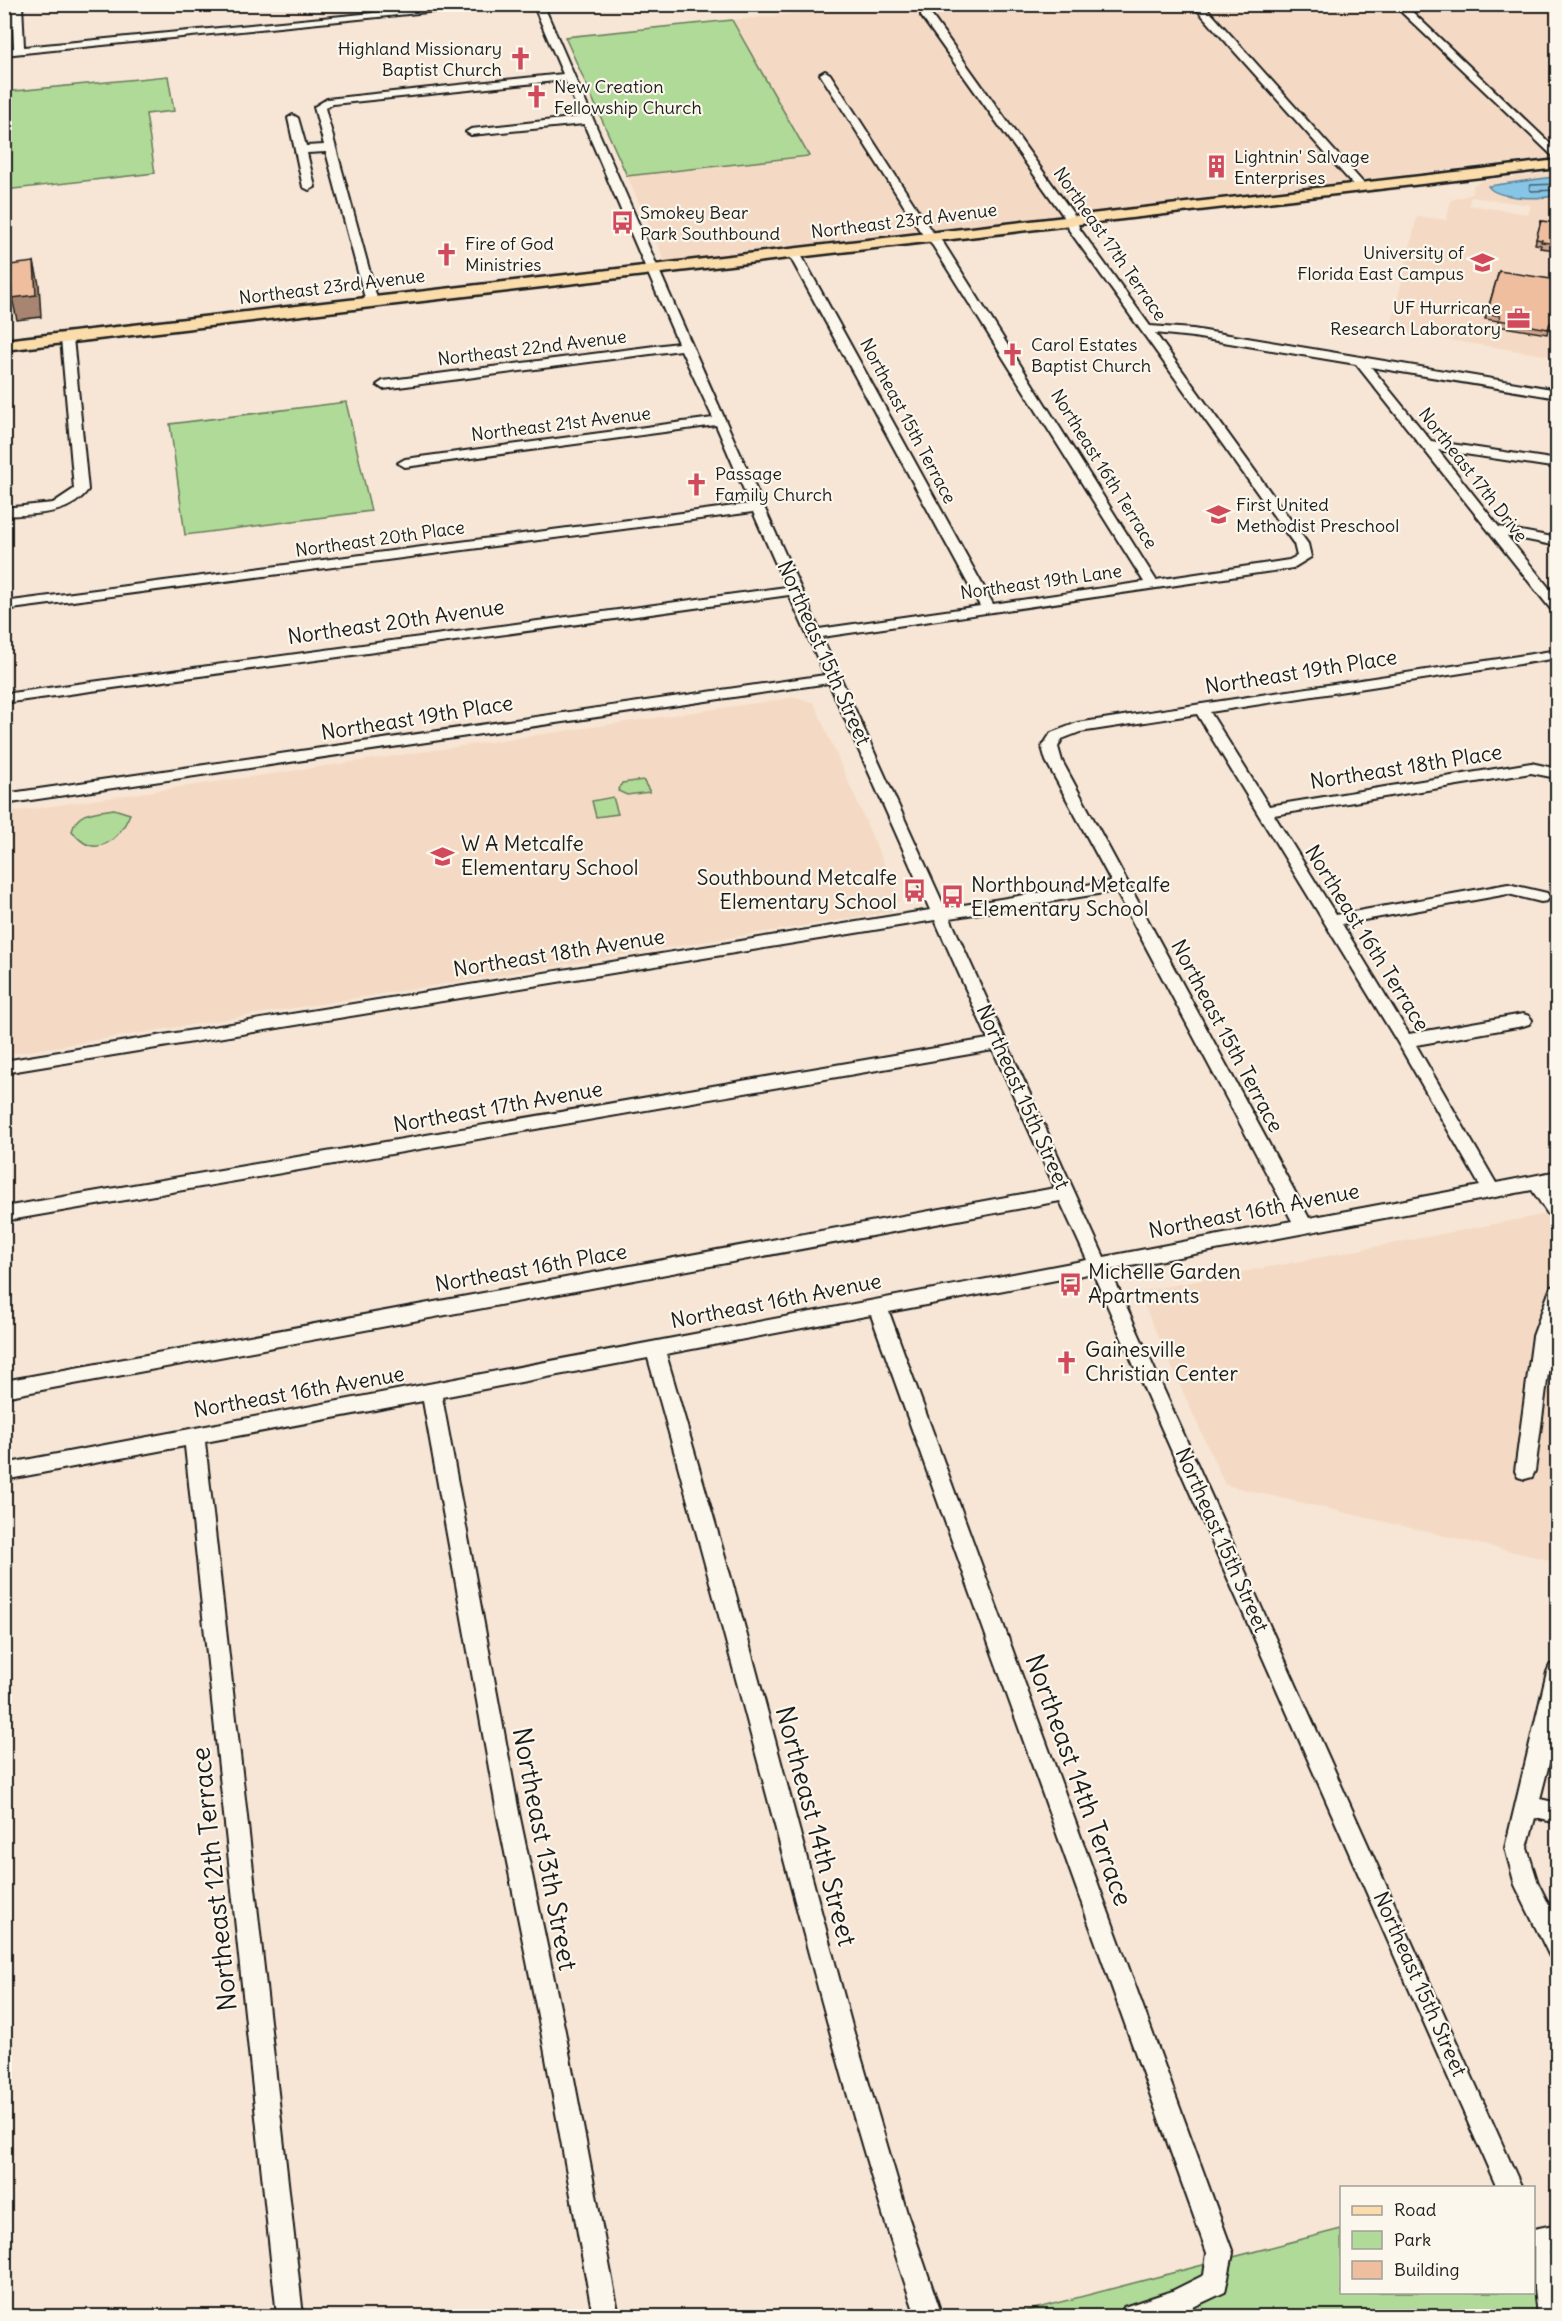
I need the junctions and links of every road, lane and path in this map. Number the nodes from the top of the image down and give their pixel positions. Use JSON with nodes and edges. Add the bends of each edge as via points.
{"nodes":[{"id":1,"x":502,"y":4,"type":"edge"},
{"id":2,"x":538,"y":4,"type":"edge"},
{"id":3,"x":1197,"y":4,"type":"edge"},
{"id":4,"x":1398,"y":4,"type":"edge"},
{"id":5,"x":20,"y":5,"type":"edge"},
{"id":6,"x":415,"y":8,"type":"edge"},
{"id":7,"x":925,"y":14,"type":"dead end"},
{"id":8,"x":19,"y":50,"type":"junction"},
{"id":9,"x":4,"y":52,"type":"edge"},
{"id":10,"x":825,"y":74,"type":"dead end"},
{"id":11,"x":570,"y":76,"type":"junction"},
{"id":12,"x":293,"y":118,"type":"dead end"},
{"id":13,"x":587,"y":120,"type":"junction"},
{"id":14,"x":471,"y":132,"type":"dead end"},
{"id":15,"x":331,"y":148,"type":"junction"},
{"id":16,"x":301,"y":150,"type":"junction"},
{"id":17,"x":1557,"y":158,"type":"edge"},
{"id":18,"x":1557,"y":164,"type":"edge"},
{"id":19,"x":309,"y":187,"type":"dead end"},
{"id":20,"x":1361,"y":187,"type":"junction"},
{"id":21,"x":1073,"y":221,"type":"junction"},
{"id":22,"x":933,"y":237,"type":"junction"},
{"id":23,"x":794,"y":253,"type":"junction"},
{"id":24,"x":651,"y":270,"type":"junction"},
{"id":25,"x":372,"y":302,"type":"junction"},
{"id":26,"x":1147,"y":329,"type":"junction"},
{"id":27,"x":68,"y":338,"type":"junction"},
{"id":28,"x":4,"y":345,"type":"edge"},
{"id":29,"x":685,"y":346,"type":"junction"},
{"id":30,"x":1360,"y":362,"type":"junction"},
{"id":31,"x":383,"y":385,"type":"dead end"},
{"id":32,"x":1557,"y":394,"type":"edge"},
{"id":33,"x":721,"y":421,"type":"junction"},
{"id":34,"x":1426,"y":444,"type":"junction"},
{"id":35,"x":405,"y":463,"type":"dead end"},
{"id":36,"x":1557,"y":464,"type":"edge"},
{"id":37,"x":759,"y":507,"type":"junction"},
{"id":38,"x":4,"y":512,"type":"edge"},
{"id":39,"x":1496,"y":531,"type":"junction"},
{"id":40,"x":1557,"y":542,"type":"edge"},
{"id":41,"x":1304,"y":555,"type":"joint"},
{"id":42,"x":1152,"y":584,"type":"junction"},
{"id":43,"x":794,"y":590,"type":"junction"},
{"id":44,"x":4,"y":606,"type":"edge"},
{"id":45,"x":988,"y":608,"type":"junction"},
{"id":46,"x":1557,"y":609,"type":"edge"},
{"id":47,"x":815,"y":634,"type":"junction"},
{"id":48,"x":1557,"y":654,"type":"edge"},
{"id":49,"x":835,"y":678,"type":"junction"},
{"id":50,"x":4,"y":699,"type":"edge"},
{"id":51,"x":1201,"y":709,"type":"junction"},
{"id":52,"x":1055,"y":739,"type":"joint"},
{"id":53,"x":1556,"y":773,"type":"edge"},
{"id":54,"x":4,"y":799,"type":"edge"},
{"id":55,"x":1263,"y":812,"type":"junction"},
{"id":56,"x":1120,"y":885,"type":"junction"},
{"id":57,"x":1541,"y":897,"type":"dead end"},
{"id":58,"x":940,"y":915,"type":"junction"},
{"id":59,"x":1330,"y":921,"type":"junction"},
{"id":60,"x":1523,"y":1020,"type":"dead end"},
{"id":61,"x":1404,"y":1041,"type":"junction"},
{"id":62,"x":998,"y":1043,"type":"junction"},
{"id":63,"x":4,"y":1067,"type":"edge"},
{"id":64,"x":1557,"y":1178,"type":"edge"},
{"id":65,"x":1537,"y":1182,"type":"junction"},
{"id":66,"x":1492,"y":1191,"type":"junction"},
{"id":67,"x":1066,"y":1193,"type":"junction"},
{"id":68,"x":4,"y":1214,"type":"edge"},
{"id":69,"x":1557,"y":1215,"type":"edge"},
{"id":70,"x":1304,"y":1226,"type":"junction"},
{"id":71,"x":1098,"y":1265,"type":"junction"},
{"id":72,"x":1557,"y":1292,"type":"edge"},
{"id":73,"x":877,"y":1306,"type":"junction"},
{"id":74,"x":655,"y":1349,"type":"junction"},
{"id":75,"x":4,"y":1389,"type":"edge"},
{"id":76,"x":431,"y":1392,"type":"junction"},
{"id":77,"x":194,"y":1435,"type":"junction"},
{"id":78,"x":1525,"y":1471,"type":"dead end"},
{"id":79,"x":4,"y":1472,"type":"edge"},
{"id":80,"x":1557,"y":1672,"type":"edge"},
{"id":81,"x":1526,"y":1806,"type":"junction"},
{"id":82,"x":1557,"y":1813,"type":"edge"},
{"id":83,"x":1557,"y":1949,"type":"edge"},
{"id":84,"x":1510,"y":2186,"type":"edge"},
{"id":85,"x":1557,"y":2237,"type":"edge"},
{"id":86,"x":1535,"y":2243,"type":"edge"},
{"id":87,"x":1535,"y":2247,"type":"edge"},
{"id":88,"x":290,"y":2316,"type":"edge"},
{"id":89,"x":606,"y":2316,"type":"edge"},
{"id":90,"x":929,"y":2316,"type":"edge"},
{"id":91,"x":1133,"y":2316,"type":"edge"},
{"id":92,"x":1551,"y":2316,"type":"edge"}],
"edges":[{"from":1,"to":6,"type":"street"},
{"from":2,"to":11,"type":"street","name":"Northeast 15th Street"},
{"from":3,"to":20,"type":"street"},
{"from":4,"to":17,"type":"street"},
{"from":5,"to":8,"type":"street"},
{"from":6,"to":8,"type":"street"},
{"from":7,"to":21,"type":"street","name":"Northeast 17th Terrace"},
{"from":8,"to":9,"type":"street"},
{"from":10,"to":22,"type":"street","name":"Northeast 16th Terrace"},
{"from":11,"to":13,"type":"street","name":"Northeast 15th Street"},
{"from":11,"to":15,"type":"street","via":[[323,104],[319,107]]},
{"from":12,"to":16,"type":"street"},
{"from":13,"to":14,"type":"street"},
{"from":13,"to":24,"type":"street","name":"Northeast 15th Street"},
{"from":15,"to":16,"type":"street"},
{"from":15,"to":25,"type":"street"},
{"from":16,"to":19,"type":"street"},
{"from":18,"to":20,"type":"main road","name":"Northeast 23rd Avenue"},
{"from":20,"to":21,"type":"main road","name":"Northeast 23rd Avenue"},
{"from":21,"to":22,"type":"main road","name":"Northeast 23rd Avenue"},
{"from":21,"to":26,"type":"street","name":"Northeast 17th Terrace","via":[[1073,228]]},
{"from":22,"to":23,"type":"main road","name":"Northeast 23rd Avenue"},
{"from":22,"to":42,"type":"street","name":"Northeast 16th Terrace"},
{"from":23,"to":24,"type":"main road","name":"Northeast 23rd Avenue"},
{"from":23,"to":45,"type":"street","name":"Northeast 15th Terrace"},
{"from":24,"to":25,"type":"main road","name":"Northeast 23rd Avenue"},
{"from":24,"to":29,"type":"street","name":"Northeast 15th Street"},
{"from":25,"to":27,"type":"main road","name":"Northeast 23rd Avenue"},
{"from":26,"to":30,"type":"street","via":[[1193,333]]},
{"from":26,"to":41,"type":"street","name":"Northeast 17th Terrace","via":[[1291,529]]},
{"from":27,"to":28,"type":"main road","name":"Northeast 23rd Avenue"},
{"from":27,"to":38,"type":"street","via":[[81,490],[60,505]]},
{"from":29,"to":31,"type":"street","name":"Northeast 22nd Avenue"},
{"from":29,"to":33,"type":"street","name":"Northeast 15th Street"},
{"from":30,"to":32,"type":"street"},
{"from":30,"to":34,"type":"street","name":"Northeast 17th Drive"},
{"from":33,"to":35,"type":"street","name":"Northeast 21st Avenue"},
{"from":33,"to":37,"type":"street","name":"Northeast 15th Street"},
{"from":34,"to":36,"type":"street"},
{"from":34,"to":39,"type":"street","name":"Northeast 17th Drive"},
{"from":37,"to":43,"type":"street","name":"Northeast 15th Street"},
{"from":37,"to":44,"type":"street","name":"Northeast 20th Place"},
{"from":39,"to":40,"type":"street"},
{"from":39,"to":46,"type":"street","name":"Northeast 17th Drive"},
{"from":41,"to":42,"type":"street","name":"Northeast 19th Lane","via":[[1293,564]]},
{"from":42,"to":45,"type":"street","name":"Northeast 19th Lane"},
{"from":43,"to":47,"type":"street","name":"Northeast 15th Street"},
{"from":43,"to":50,"type":"street","name":"Northeast 20th Avenue"},
{"from":45,"to":47,"type":"street","name":"Northeast 19th Lane"},
{"from":47,"to":49,"type":"street","name":"Northeast 15th Street"},
{"from":48,"to":51,"type":"street","name":"Northeast 19th Place"},
{"from":49,"to":54,"type":"street","name":"Northeast 19th Place"},
{"from":49,"to":58,"type":"street","name":"Northeast 15th Street"},
{"from":51,"to":52,"type":"street","name":"Northeast 19th Place","via":[[1077,728]]},
{"from":51,"to":55,"type":"street","name":"Northeast 16th Terrace"},
{"from":52,"to":56,"type":"street","name":"Northeast 15th Terrace","via":[[1050,747],[1054,761]]},
{"from":53,"to":55,"type":"street","name":"Northeast 18th Place","via":[[1531,768]]},
{"from":55,"to":59,"type":"street","name":"Northeast 16th Terrace"},
{"from":56,"to":58,"type":"street","name":"Northeast 18th Avenue"},
{"from":56,"to":70,"type":"street","name":"Northeast 15th Terrace"},
{"from":57,"to":59,"type":"street","via":[[1508,889]]},
{"from":58,"to":62,"type":"street","name":"Northeast 15th Street"},
{"from":58,"to":63,"type":"street","name":"Northeast 18th Avenue"},
{"from":59,"to":61,"type":"street","name":"Northeast 16th Terrace"},
{"from":60,"to":61,"type":"street"},
{"from":61,"to":66,"type":"street","name":"Northeast 16th Terrace"},
{"from":62,"to":67,"type":"street","name":"Northeast 15th Street"},
{"from":62,"to":68,"type":"street","name":"Northeast 17th Avenue"},
{"from":64,"to":65,"type":"street","name":"Northeast 16th Avenue"},
{"from":65,"to":66,"type":"street","name":"Northeast 16th Avenue"},
{"from":65,"to":69,"type":"street"},
{"from":66,"to":70,"type":"street","name":"Northeast 16th Avenue"},
{"from":67,"to":71,"type":"street","name":"Northeast 15th Street"},
{"from":67,"to":75,"type":"street","name":"Northeast 16th Place"},
{"from":70,"to":71,"type":"street","name":"Northeast 16th Avenue"},
{"from":71,"to":73,"type":"street","name":"Northeast 16th Avenue"},
{"from":71,"to":84,"type":"street","name":"Northeast 15th Street"},
{"from":72,"to":78,"type":"street","via":[[1544,1336]]},
{"from":73,"to":74,"type":"street","name":"Northeast 16th Avenue"},
{"from":73,"to":91,"type":"street","name":"Northeast 14th Terrace","via":[[1220,2253],[1216,2283],[1176,2303]]},
{"from":74,"to":76,"type":"street","name":"Northeast 16th Avenue"},
{"from":74,"to":90,"type":"street","name":"Northeast 14th Street","via":[[840,2026],[894,2213]]},
{"from":76,"to":77,"type":"street","name":"Northeast 16th Avenue"},
{"from":76,"to":89,"type":"street","name":"Northeast 13th Street"},
{"from":77,"to":79,"type":"street","name":"Northeast 16th Avenue"},
{"from":77,"to":88,"type":"street","name":"Northeast 12th Terrace"},
{"from":80,"to":81,"type":"street"},
{"from":81,"to":82,"type":"street"},
{"from":81,"to":83,"type":"street","via":[[1516,1848],[1527,1885]]},
{"from":85,"to":86,"type":"street"},
{"from":87,"to":92,"type":"street"}]}
